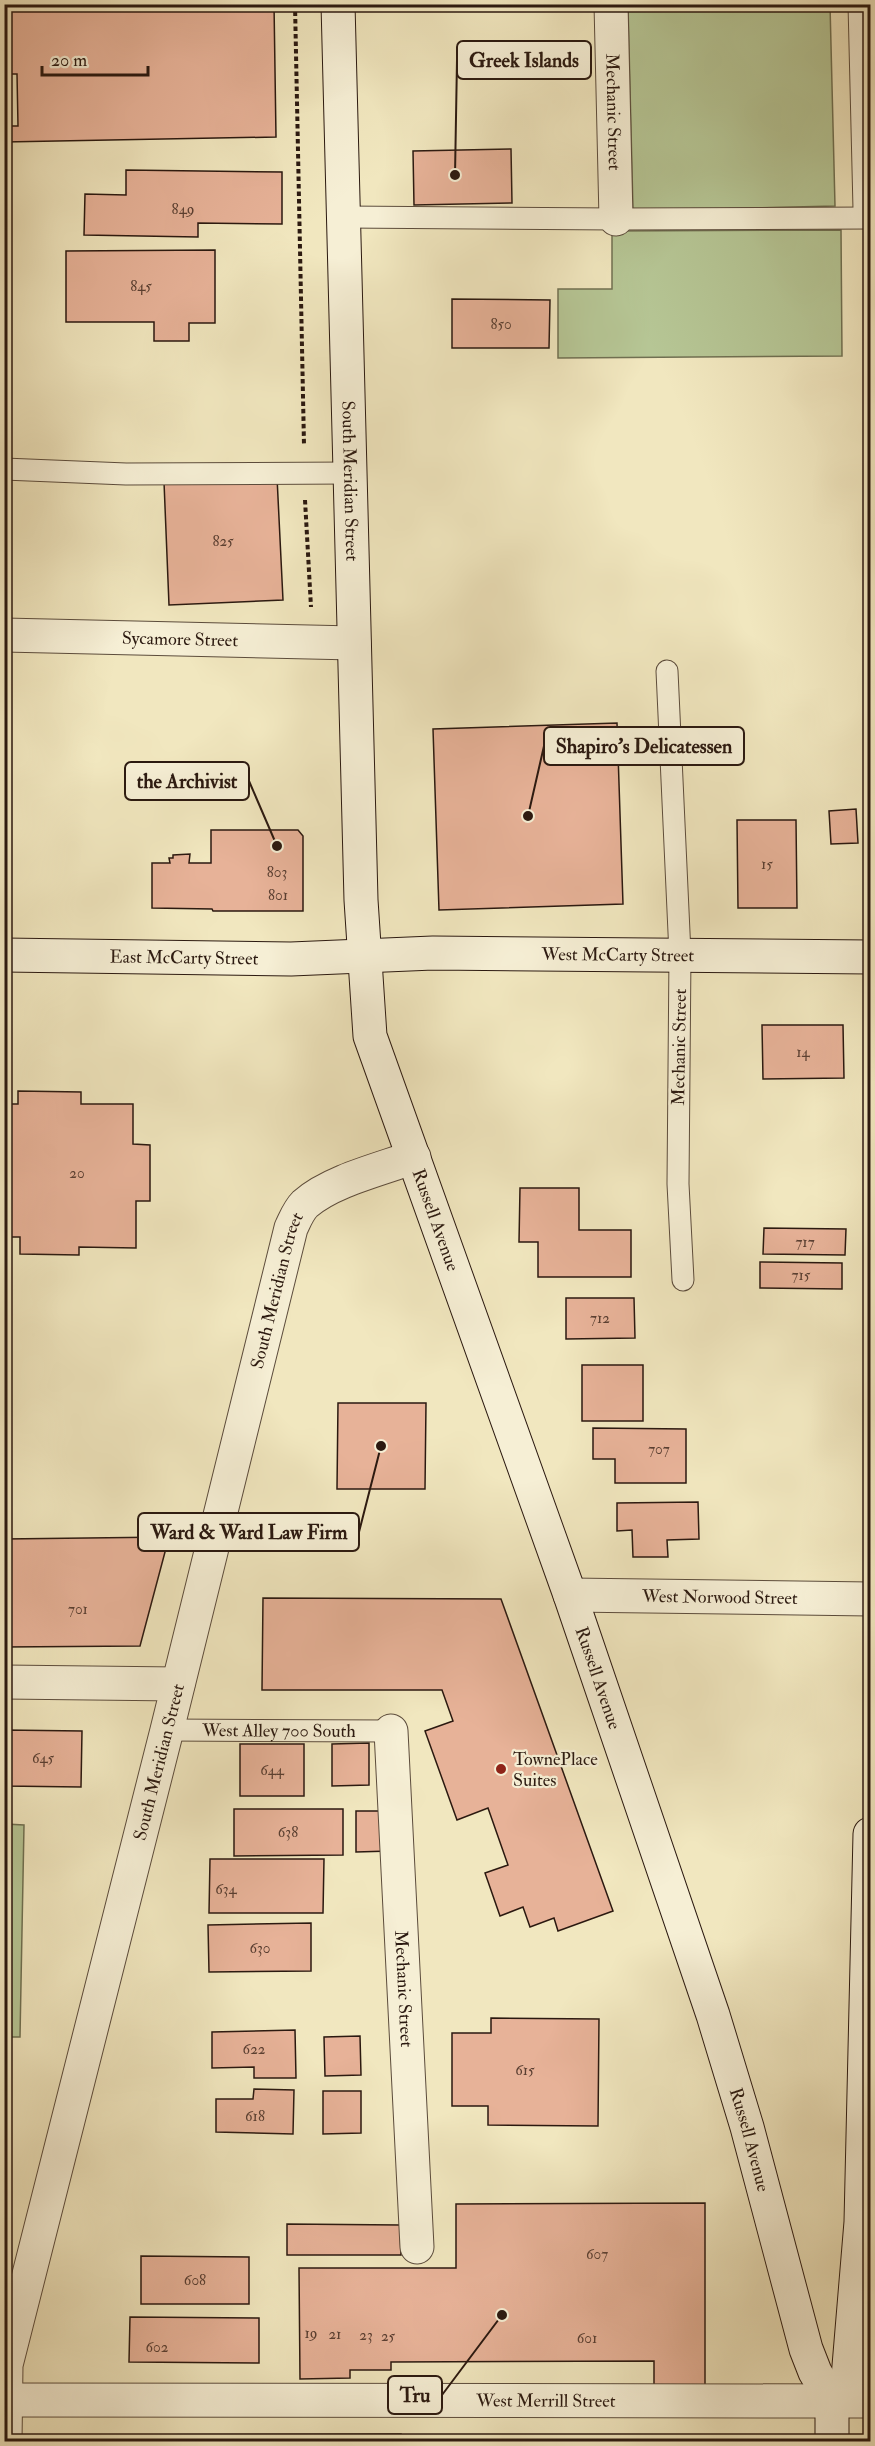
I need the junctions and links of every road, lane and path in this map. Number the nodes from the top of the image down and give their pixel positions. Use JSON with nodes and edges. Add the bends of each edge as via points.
{"nodes":[{"id":1,"x":295,"y":4,"type":"edge"},
{"id":2,"x":338,"y":4,"type":"edge"},
{"id":3,"x":611,"y":4,"type":"edge"},
{"id":4,"x":865,"y":4,"type":"edge"},
{"id":5,"x":870,"y":209,"type":"edge"},
{"id":6,"x":344,"y":217,"type":"junction"},
{"id":7,"x":870,"y":218,"type":"edge"},
{"id":8,"x":616,"y":219,"type":"junction"},
{"id":9,"x":4,"y":470,"type":"edge"},
{"id":10,"x":304,"y":473,"type":"junction"},
{"id":11,"x":351,"y":473,"type":"junction"},
{"id":12,"x":311,"y":613,"type":"dead end"},
{"id":13,"x":4,"y":635,"type":"edge"},
{"id":14,"x":354,"y":642,"type":"junction"},
{"id":15,"x":667,"y":672,"type":"dead end"},
{"id":16,"x":680,"y":954,"type":"junction"},
{"id":17,"x":4,"y":955,"type":"edge"},
{"id":18,"x":364,"y":957,"type":"junction"},
{"id":19,"x":870,"y":957,"type":"edge"},
{"id":20,"x":414,"y":1157,"type":"junction"},
{"id":21,"x":683,"y":1280,"type":"dead end"},
{"id":22,"x":570,"y":1595,"type":"junction"},
{"id":23,"x":870,"y":1599,"type":"edge"},
{"id":24,"x":4,"y":1682,"type":"edge"},
{"id":25,"x":178,"y":1684,"type":"junction"},
{"id":26,"x":167,"y":1730,"type":"junction"},
{"id":27,"x":391,"y":1731,"type":"joint"},
{"id":28,"x":870,"y":1834,"type":"edge"},
{"id":29,"x":417,"y":2247,"type":"dead end"},
{"id":30,"x":6,"y":2400,"type":"edge"},
{"id":31,"x":832,"y":2401,"type":"junction"},
{"id":32,"x":870,"y":2401,"type":"edge"},
{"id":33,"x":5,"y":2442,"type":"edge"},
{"id":34,"x":832,"y":2442,"type":"edge"}],
"edges":[{"from":1,"to":10,"type":"path"},
{"from":2,"to":6,"type":"street","name":"South Meridian Street"},
{"from":3,"to":8,"type":"street","name":"Mechanic Street"},
{"from":4,"to":5,"type":"street"},
{"from":6,"to":8,"type":"lane"},
{"from":6,"to":11,"type":"street","name":"South Meridian Street"},
{"from":7,"to":8,"type":"lane"},
{"from":9,"to":10,"type":"lane"},
{"from":10,"to":11,"type":"lane"},
{"from":10,"to":12,"type":"path"},
{"from":11,"to":14,"type":"street","name":"South Meridian Street"},
{"from":13,"to":14,"type":"street","name":"Sycamore Street"},
{"from":14,"to":18,"type":"street","name":"South Meridian Street"},
{"from":15,"to":16,"type":"lane","name":"Mechanic Street"},
{"from":16,"to":18,"type":"street","name":"West McCarty Street","via":[[433,953]]},
{"from":16,"to":19,"type":"street","name":"West McCarty Street"},
{"from":16,"to":21,"type":"lane","name":"Mechanic Street","via":[[678,1184]]},
{"from":17,"to":18,"type":"street","name":"East McCarty Street"},
{"from":18,"to":20,"type":"street","name":"Russell Avenue","via":[[370,1036]]},
{"from":20,"to":22,"type":"street","name":"Russell Avenue"},
{"from":20,"to":25,"type":"street","name":"South Meridian Street","via":[[329,1189],[305,1204],[294,1221]]},
{"from":22,"to":23,"type":"street","name":"West Norwood Street"},
{"from":22,"to":31,"type":"street","name":"Russell Avenue","via":[[713,2014],[806,2349]]},
{"from":24,"to":25,"type":"street"},
{"from":25,"to":26,"type":"street","name":"South Meridian Street"},
{"from":26,"to":27,"type":"lane","name":"West Alley 700 South"},
{"from":26,"to":30,"type":"street","name":"South Meridian Street","via":[[6,2365]]},
{"from":27,"to":29,"type":"street","name":"Mechanic Street"},
{"from":28,"to":31,"type":"street","via":[[861,2222],[848,2378]]},
{"from":30,"to":31,"type":"street","name":"West Merrill Street"},
{"from":30,"to":33,"type":"street","name":"South Meridian Street"},
{"from":31,"to":32,"type":"street","name":"West Merrill Street"},
{"from":31,"to":34,"type":"street"}]}
